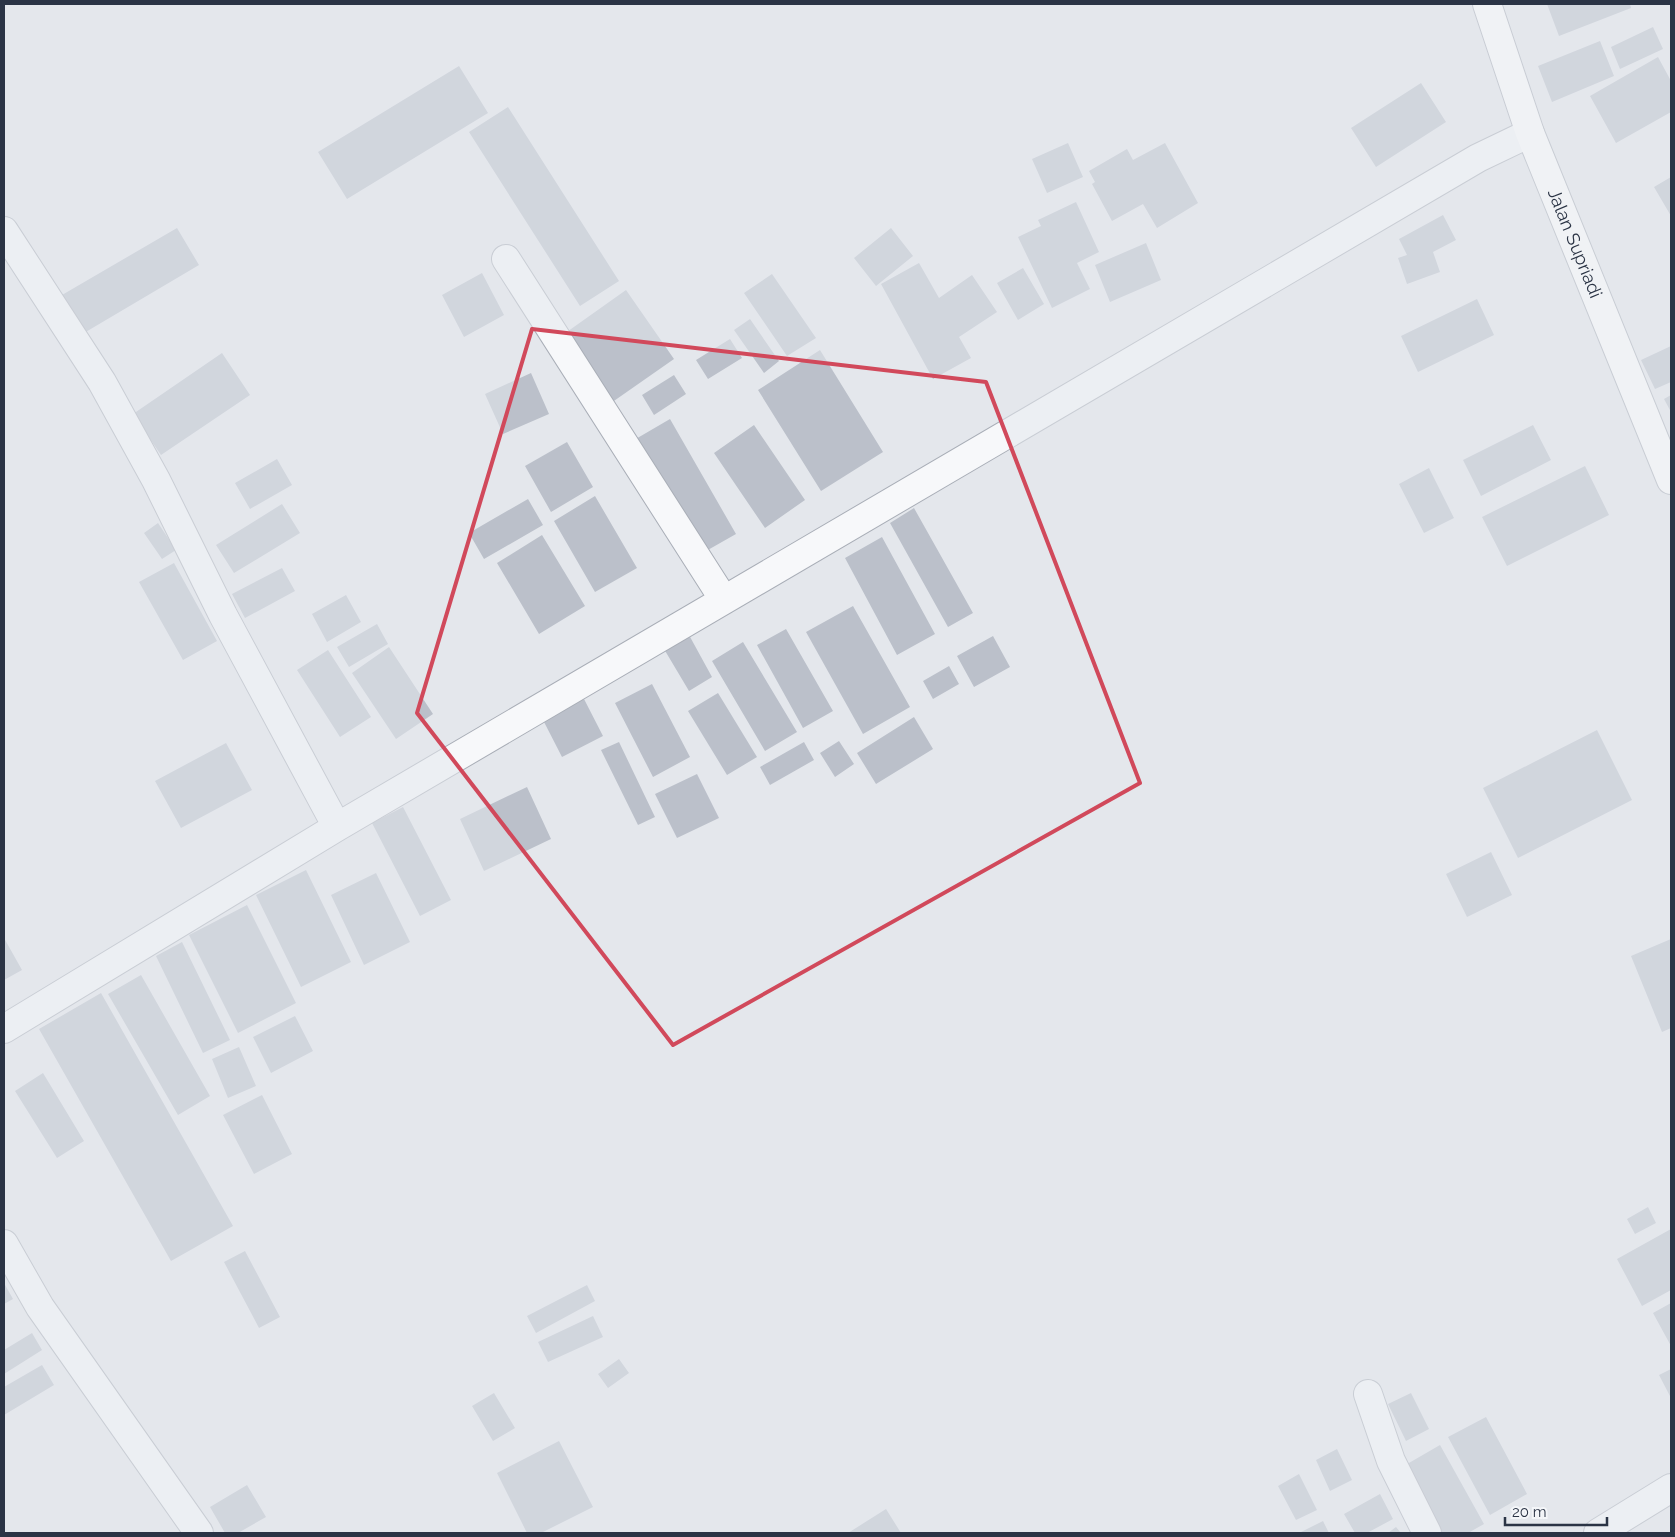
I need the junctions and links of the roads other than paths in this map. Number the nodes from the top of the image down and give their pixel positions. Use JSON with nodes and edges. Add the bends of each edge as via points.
{"nodes":[{"id":1,"x":1487,"y":4,"type":"edge"},
{"id":2,"x":1530,"y":133,"type":"junction"},
{"id":3,"x":4,"y":231,"type":"edge"},
{"id":4,"x":506,"y":259,"type":"dead end"},
{"id":5,"x":1671,"y":480,"type":"edge"},
{"id":6,"x":724,"y":600,"type":"junction"},
{"id":7,"x":337,"y":827,"type":"junction"},
{"id":8,"x":4,"y":1029,"type":"edge"},
{"id":9,"x":4,"y":1244,"type":"edge"},
{"id":10,"x":1368,"y":1394,"type":"dead end"},
{"id":11,"x":1671,"y":1488,"type":"edge"},
{"id":12,"x":199,"y":1533,"type":"edge"},
{"id":13,"x":1427,"y":1533,"type":"edge"},
{"id":14,"x":1598,"y":1533,"type":"edge"}],
"edges":[{"from":1,"to":2,"type":"main road","name":"Jalan Supriadi"},
{"from":2,"to":5,"type":"main road","name":"Jalan Supriadi"},
{"from":2,"to":6,"type":"street","via":[[1478,158]]},
{"from":3,"to":7,"type":"street","via":[[102,382]]},
{"from":4,"to":6,"type":"street"},
{"from":6,"to":7,"type":"street"},
{"from":7,"to":8,"type":"street"},
{"from":9,"to":12,"type":"street","via":[[40,1307]]},
{"from":10,"to":13,"type":"street","via":[[1391,1461]]},
{"from":11,"to":14,"type":"street"}]}
